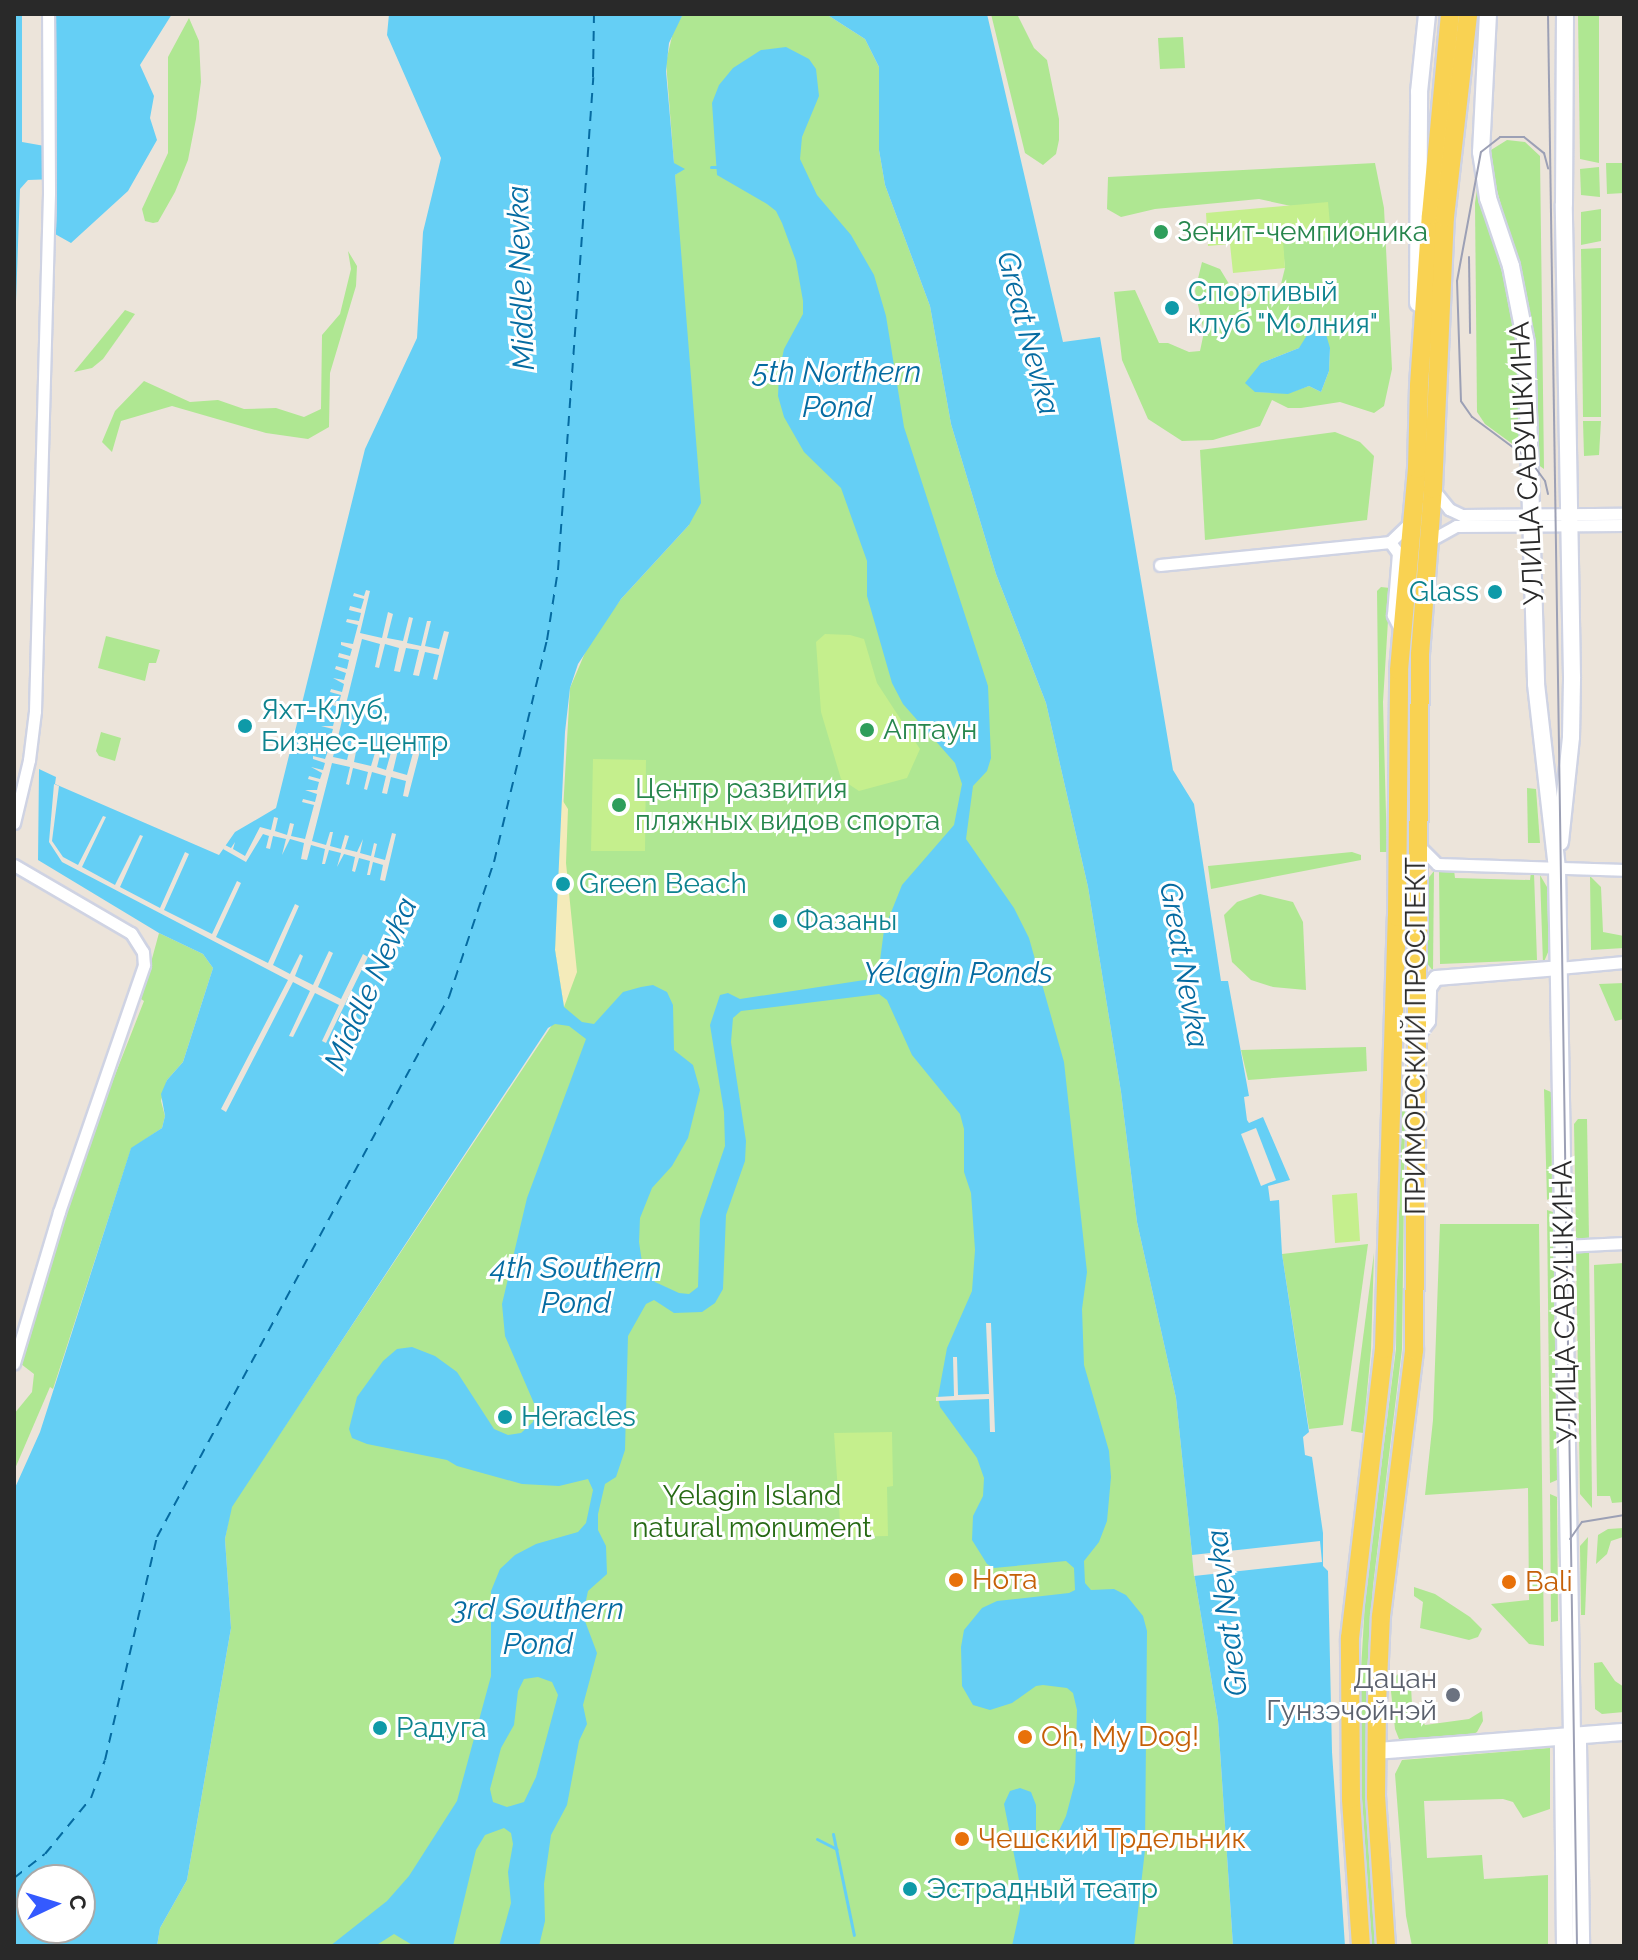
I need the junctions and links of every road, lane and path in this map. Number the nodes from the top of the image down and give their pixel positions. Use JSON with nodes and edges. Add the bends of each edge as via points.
{"nodes":[{"id":1,"x":48,"y":14,"type":"edge"},
{"id":2,"x":1427,"y":14,"type":"edge"},
{"id":3,"x":1450,"y":14,"type":"edge"},
{"id":4,"x":1468,"y":14,"type":"edge"},
{"id":5,"x":1488,"y":14,"type":"edge"},
{"id":6,"x":1565,"y":14,"type":"edge"},
{"id":7,"x":1446,"y":125,"type":"junction"},
{"id":8,"x":1419,"y":385,"type":"junction"},
{"id":9,"x":1433,"y":489,"type":"junction"},
{"id":10,"x":1624,"y":514,"type":"edge"},
{"id":11,"x":1531,"y":519,"type":"junction"},
{"id":12,"x":1412,"y":520,"type":"junction"},
{"id":13,"x":1568,"y":521,"type":"junction"},
{"id":14,"x":1624,"y":525,"type":"edge"},
{"id":15,"x":1390,"y":542,"type":"junction"},
{"id":16,"x":1429,"y":542,"type":"junction"},
{"id":17,"x":1160,"y":565,"type":"dead end"},
{"id":18,"x":1402,"y":635,"type":"junction"},
{"id":19,"x":14,"y":823,"type":"edge"},
{"id":20,"x":1417,"y":842,"type":"junction"},
{"id":21,"x":1437,"y":864,"type":"junction"},
{"id":22,"x":14,"y":865,"type":"edge"},
{"id":23,"x":1557,"y":868,"type":"junction"},
{"id":24,"x":1624,"y":870,"type":"edge"},
{"id":25,"x":1416,"y":890,"type":"junction"},
{"id":26,"x":1624,"y":962,"type":"edge"},
{"id":27,"x":1559,"y":968,"type":"junction"},
{"id":28,"x":1416,"y":1037,"type":"junction"},
{"id":29,"x":1624,"y":1243,"type":"edge"},
{"id":30,"x":1564,"y":1246,"type":"junction"},
{"id":31,"x":14,"y":1363,"type":"edge"},
{"id":32,"x":1624,"y":1732,"type":"edge"},
{"id":33,"x":1572,"y":1736,"type":"junction"},
{"id":34,"x":1376,"y":1751,"type":"junction"},
{"id":35,"x":1361,"y":1946,"type":"edge"},
{"id":36,"x":1386,"y":1946,"type":"edge"},
{"id":37,"x":1565,"y":1946,"type":"edge"},
{"id":38,"x":1581,"y":1946,"type":"edge"}],
"edges":[{"from":1,"to":19,"type":"street","via":[[49,192],[35,711]]},
{"from":2,"to":8,"type":"main road","name":"ПРИМОРСКИЙ ПРОСПЕКТ","via":[[1417,161]]},
{"from":3,"to":7,"type":"main road"},
{"from":4,"to":7,"type":"main road"},
{"from":5,"to":11,"type":"main road","name":"УЛИЦА САВУШКИНА","via":[[1481,152],[1526,343]]},
{"from":6,"to":13,"type":"main road","name":"УЛИЦА САВУШКИНА"},
{"from":7,"to":8,"type":"main road","name":"ПРИМОРСКИЙ ПРОСПЕКТ"},
{"from":7,"to":9,"type":"main road","name":"ПРИМОРСКИЙ ПРОСПЕКТ"},
{"from":8,"to":12,"type":"main road","name":"ПРИМОРСКИЙ ПРОСПЕКТ"},
{"from":9,"to":11,"type":"street","via":[[1449,509],[1462,515]]},
{"from":9,"to":16,"type":"main road","name":"ПРИМОРСКИЙ ПРОСПЕКТ"},
{"from":10,"to":13,"type":"street"},
{"from":11,"to":13,"type":"street"},
{"from":11,"to":16,"type":"street","via":[[1456,526]]},
{"from":11,"to":23,"type":"main road","name":"УЛИЦА САВУШКИНА","via":[[1536,684]]},
{"from":12,"to":15,"type":"street"},
{"from":12,"to":18,"type":"main road","name":"ПРИМОРСКИЙ ПРОСПЕКТ"},
{"from":13,"to":14,"type":"street"},
{"from":13,"to":23,"type":"main road","name":"УЛИЦА САВУШКИНА","via":[[1571,737]]},
{"from":15,"to":17,"type":"street"},
{"from":15,"to":18,"type":"street","via":[[1398,553],[1393,615]]},
{"from":16,"to":20,"type":"main road","name":"ПРИМОРСКИЙ ПРОСПЕКТ","via":[[1420,654]]},
{"from":18,"to":35,"type":"main road","name":"ПРИМОРСКИЙ ПРОСПЕКТ","via":[[1384,1349],[1350,1638],[1350,1768]]},
{"from":20,"to":21,"type":"street"},
{"from":20,"to":25,"type":"main road","name":"ПРИМОРСКИЙ ПРОСПЕКТ"},
{"from":21,"to":23,"type":"street"},
{"from":21,"to":25,"type":"street"},
{"from":22,"to":31,"type":"street","via":[[131,933],[144,965]]},
{"from":23,"to":24,"type":"street"},
{"from":23,"to":27,"type":"main road","name":"УЛИЦА САВУШКИНА"},
{"from":25,"to":28,"type":"main road","name":"ПРИМОРСКИЙ ПРОСПЕКТ"},
{"from":26,"to":27,"type":"street"},
{"from":27,"to":28,"type":"street","via":[[1436,978],[1429,988],[1428,1021]]},
{"from":27,"to":30,"type":"main road","name":"УЛИЦА САВУШКИНА"},
{"from":28,"to":34,"type":"main road","name":"ПРИМОРСКИЙ ПРОСПЕКТ","via":[[1414,1350],[1381,1616]]},
{"from":29,"to":30,"type":"street"},
{"from":30,"to":33,"type":"main road","name":"УЛИЦА САВУШКИНА"},
{"from":32,"to":33,"type":"main road"},
{"from":33,"to":34,"type":"main road"},
{"from":33,"to":37,"type":"main road","name":"УЛИЦА САВУШКИНА","via":[[1563,1744]]},
{"from":33,"to":38,"type":"main road","name":"УЛИЦА САВУШКИНА","via":[[1578,1744]]},
{"from":34,"to":36,"type":"main road","name":"ПРИМОРСКИЙ ПРОСПЕКТ"}]}
